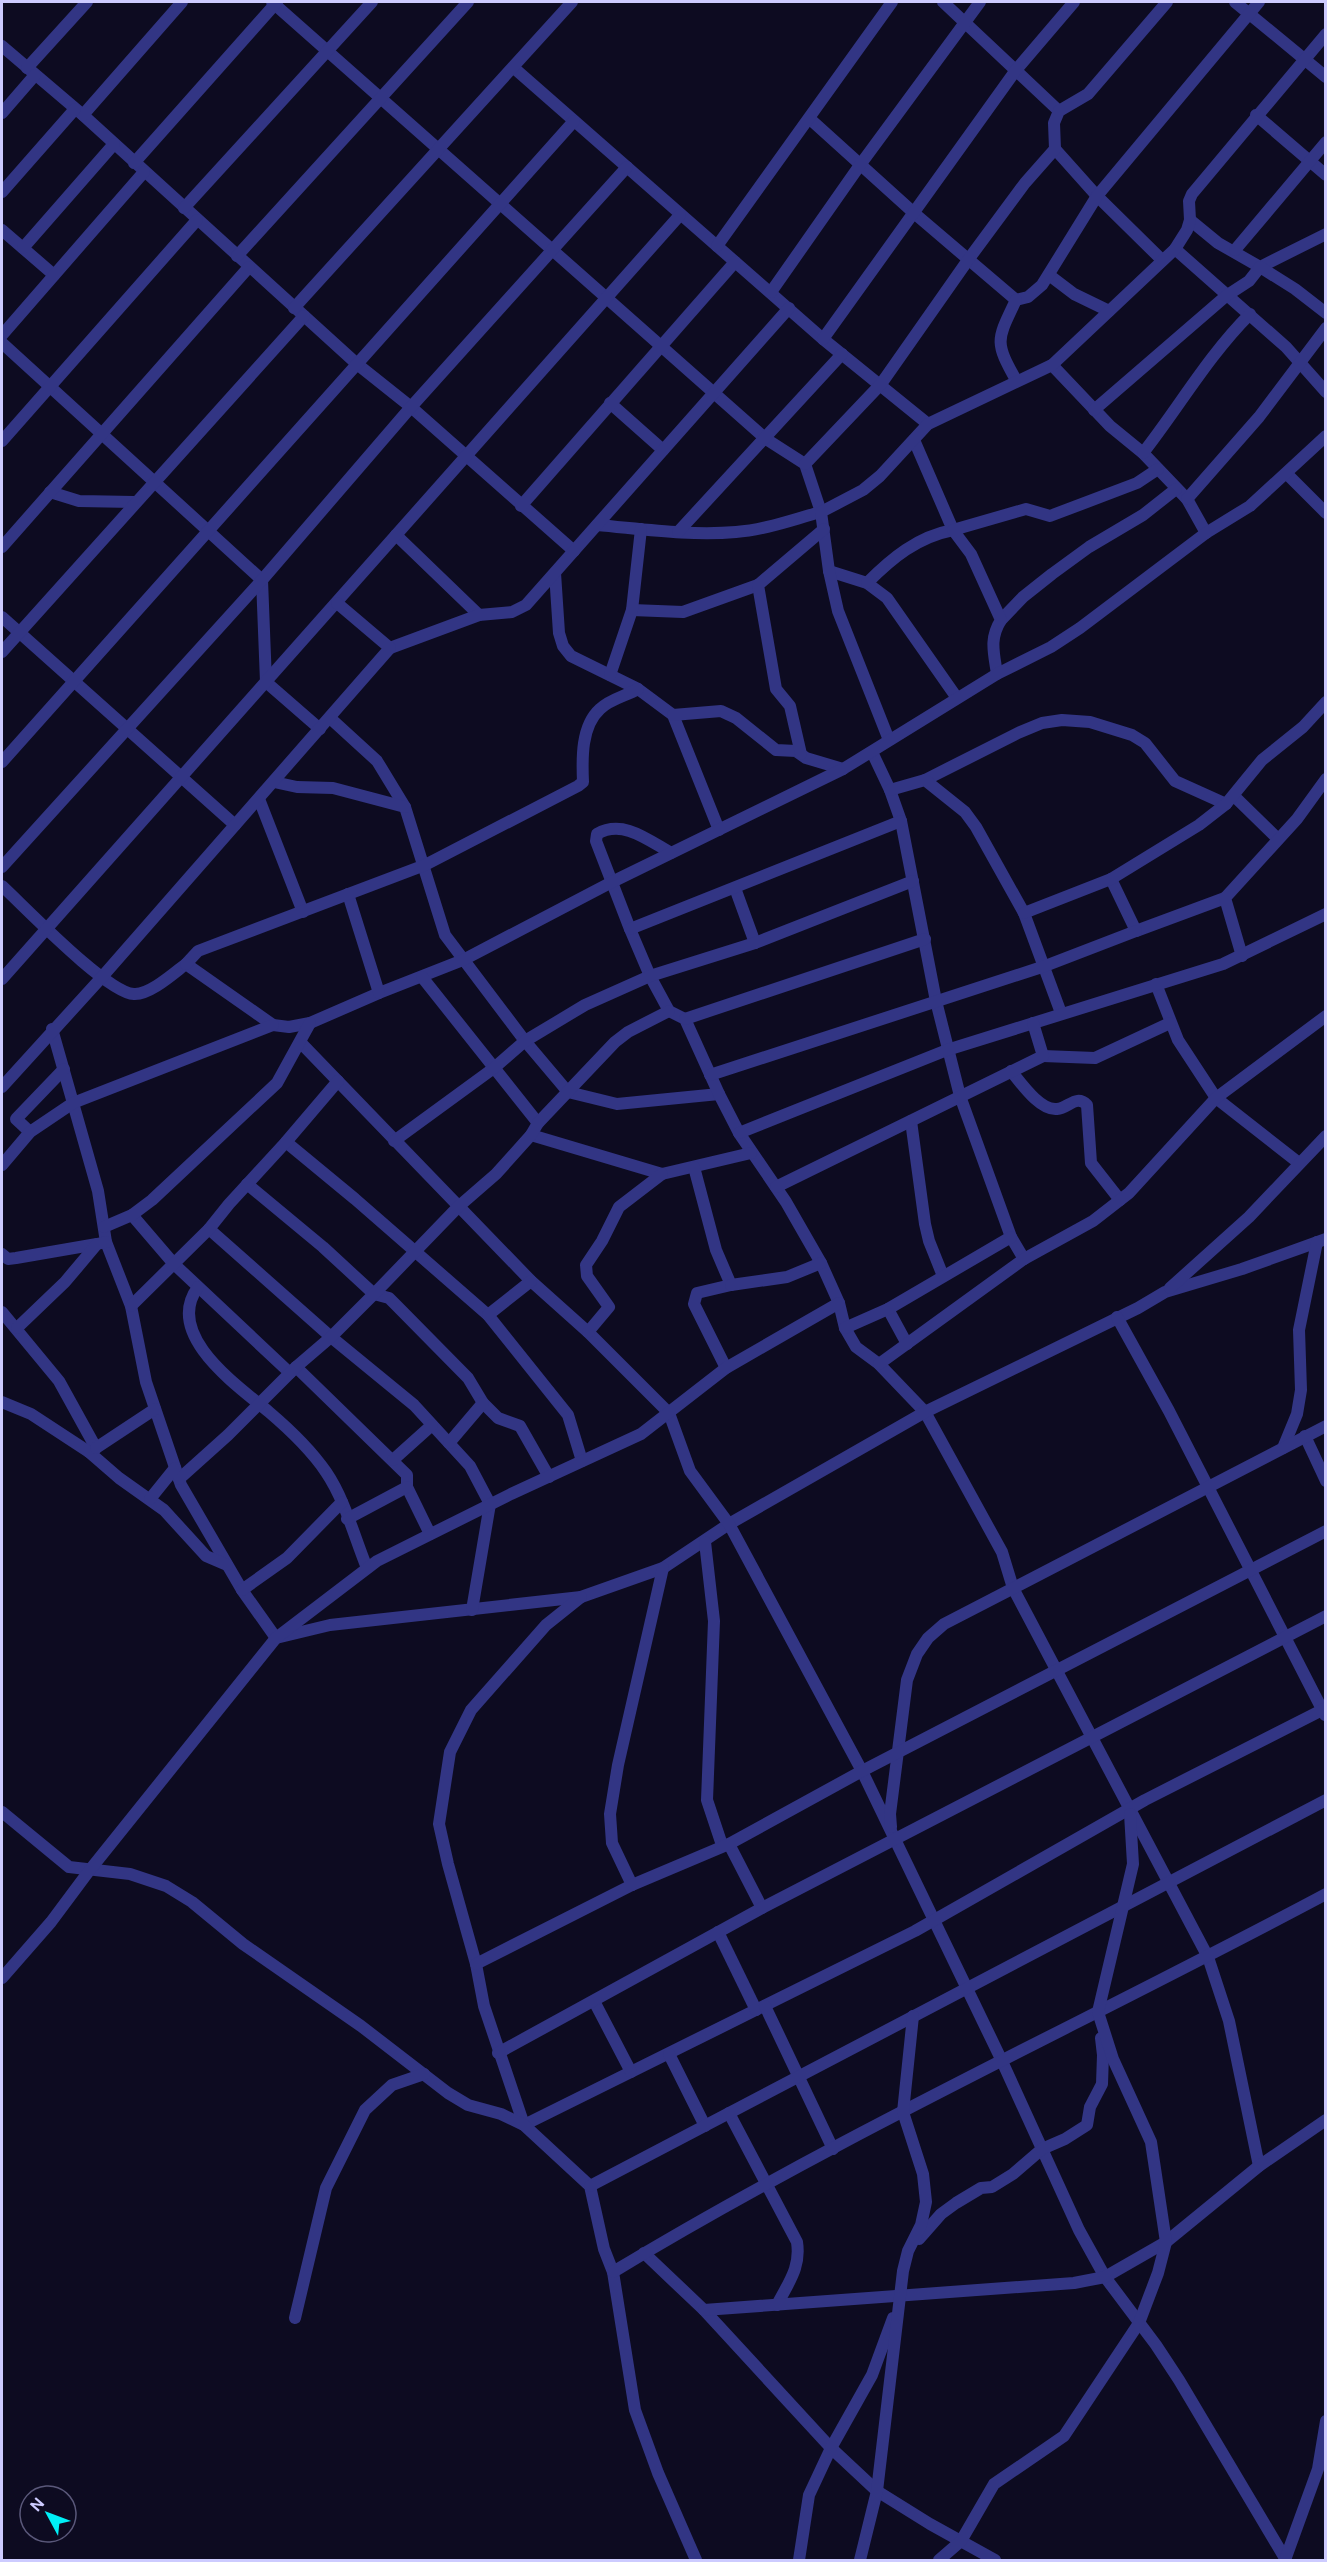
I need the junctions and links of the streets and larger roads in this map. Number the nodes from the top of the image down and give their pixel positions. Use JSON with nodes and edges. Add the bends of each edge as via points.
{"nodes":[{"id":1,"x":87,"y":2,"type":"edge"},
{"id":2,"x":182,"y":2,"type":"edge"},
{"id":3,"x":275,"y":2,"type":"edge"},
{"id":4,"x":372,"y":2,"type":"edge"},
{"id":5,"x":468,"y":2,"type":"edge"},
{"id":6,"x":572,"y":2,"type":"edge"},
{"id":7,"x":892,"y":2,"type":"edge"},
{"id":8,"x":943,"y":2,"type":"edge"},
{"id":9,"x":980,"y":2,"type":"edge"},
{"id":10,"x":1074,"y":2,"type":"edge"},
{"id":11,"x":1167,"y":2,"type":"edge"},
{"id":12,"x":1235,"y":2,"type":"edge"},
{"id":13,"x":1259,"y":2,"type":"edge"},
{"id":14,"x":1248,"y":14,"type":"junction"},
{"id":15,"x":964,"y":20,"type":"junction"},
{"id":16,"x":1326,"y":34,"type":"edge"},
{"id":17,"x":2,"y":47,"type":"edge"},
{"id":18,"x":328,"y":50,"type":"junction"},
{"id":19,"x":1304,"y":59,"type":"junction"},
{"id":20,"x":514,"y":68,"type":"junction"},
{"id":21,"x":1016,"y":70,"type":"junction"},
{"id":22,"x":31,"y":72,"type":"junction"},
{"id":23,"x":1326,"y":77,"type":"edge"},
{"id":24,"x":382,"y":98,"type":"junction"},
{"id":25,"x":1059,"y":111,"type":"junction"},
{"id":26,"x":79,"y":112,"type":"junction"},
{"id":27,"x":2,"y":113,"type":"edge"},
{"id":28,"x":1256,"y":115,"type":"junction"},
{"id":29,"x":810,"y":119,"type":"junction"},
{"id":30,"x":574,"y":121,"type":"junction"},
{"id":31,"x":1326,"y":142,"type":"edge"},
{"id":32,"x":114,"y":144,"type":"junction"},
{"id":33,"x":1055,"y":148,"type":"junction"},
{"id":34,"x":439,"y":150,"type":"junction"},
{"id":35,"x":1310,"y":161,"type":"junction"},
{"id":36,"x":134,"y":163,"type":"junction"},
{"id":37,"x":860,"y":165,"type":"junction"},
{"id":38,"x":627,"y":167,"type":"junction"},
{"id":39,"x":144,"y":172,"type":"junction"},
{"id":40,"x":1326,"y":175,"type":"edge"},
{"id":41,"x":2,"y":192,"type":"edge"},
{"id":42,"x":1097,"y":196,"type":"junction"},
{"id":43,"x":500,"y":204,"type":"junction"},
{"id":44,"x":184,"y":208,"type":"junction"},
{"id":45,"x":914,"y":213,"type":"junction"},
{"id":46,"x":680,"y":215,"type":"junction"},
{"id":47,"x":197,"y":220,"type":"junction"},
{"id":48,"x":1190,"y":220,"type":"junction"},
{"id":49,"x":1326,"y":234,"type":"edge"},
{"id":50,"x":4,"y":238,"type":"edge"},
{"id":51,"x":717,"y":246,"type":"junction"},
{"id":52,"x":23,"y":248,"type":"junction"},
{"id":53,"x":1176,"y":249,"type":"junction"},
{"id":54,"x":1235,"y":250,"type":"junction"},
{"id":55,"x":554,"y":251,"type":"junction"},
{"id":56,"x":237,"y":256,"type":"junction"},
{"id":57,"x":968,"y":260,"type":"junction"},
{"id":58,"x":1162,"y":260,"type":"junction"},
{"id":59,"x":735,"y":262,"type":"junction"},
{"id":60,"x":249,"y":267,"type":"junction"},
{"id":61,"x":1260,"y":267,"type":"junction"},
{"id":62,"x":1048,"y":274,"type":"junction"},
{"id":63,"x":54,"y":275,"type":"junction"},
{"id":64,"x":771,"y":292,"type":"junction"},
{"id":65,"x":1226,"y":296,"type":"junction"},
{"id":66,"x":607,"y":297,"type":"junction"},
{"id":67,"x":1016,"y":300,"type":"junction"},
{"id":68,"x":789,"y":308,"type":"junction"},
{"id":69,"x":1109,"y":311,"type":"junction"},
{"id":70,"x":299,"y":312,"type":"junction"},
{"id":71,"x":1326,"y":313,"type":"edge"},
{"id":72,"x":1250,"y":314,"type":"junction"},
{"id":73,"x":1326,"y":328,"type":"edge"},
{"id":74,"x":2,"y":335,"type":"edge"},
{"id":75,"x":823,"y":339,"type":"junction"},
{"id":76,"x":2,"y":344,"type":"edge"},
{"id":77,"x":660,"y":345,"type":"junction"},
{"id":78,"x":842,"y":354,"type":"junction"},
{"id":79,"x":1302,"y":363,"type":"junction"},
{"id":80,"x":357,"y":364,"type":"junction"},
{"id":81,"x":1052,"y":365,"type":"junction"},
{"id":82,"x":1016,"y":380,"type":"junction"},
{"id":83,"x":881,"y":384,"type":"junction"},
{"id":84,"x":50,"y":387,"type":"junction"},
{"id":85,"x":714,"y":392,"type":"junction"},
{"id":86,"x":1326,"y":392,"type":"edge"},
{"id":87,"x":610,"y":402,"type":"junction"},
{"id":88,"x":411,"y":407,"type":"junction"},
{"id":89,"x":1094,"y":410,"type":"junction"},
{"id":90,"x":928,"y":424,"type":"junction"},
{"id":91,"x":102,"y":433,"type":"junction"},
{"id":92,"x":1326,"y":436,"type":"edge"},
{"id":93,"x":766,"y":439,"type":"junction"},
{"id":94,"x":914,"y":440,"type":"junction"},
{"id":95,"x":2,"y":441,"type":"edge"},
{"id":96,"x":663,"y":450,"type":"junction"},
{"id":97,"x":1143,"y":453,"type":"junction"},
{"id":98,"x":464,"y":456,"type":"junction"},
{"id":99,"x":805,"y":464,"type":"junction"},
{"id":100,"x":1158,"y":469,"type":"junction"},
{"id":101,"x":1287,"y":474,"type":"junction"},
{"id":102,"x":154,"y":483,"type":"junction"},
{"id":103,"x":1176,"y":489,"type":"junction"},
{"id":104,"x":50,"y":492,"type":"junction"},
{"id":105,"x":1187,"y":500,"type":"junction"},
{"id":106,"x":134,"y":502,"type":"junction"},
{"id":107,"x":521,"y":506,"type":"junction"},
{"id":108,"x":821,"y":512,"type":"junction"},
{"id":109,"x":1326,"y":513,"type":"edge"},
{"id":110,"x":597,"y":525,"type":"junction"},
{"id":111,"x":641,"y":529,"type":"junction"},
{"id":112,"x":824,"y":529,"type":"junction"},
{"id":113,"x":953,"y":530,"type":"junction"},
{"id":114,"x":209,"y":531,"type":"junction"},
{"id":115,"x":678,"y":532,"type":"junction"},
{"id":116,"x":1206,"y":533,"type":"junction"},
{"id":117,"x":396,"y":535,"type":"junction"},
{"id":118,"x":2,"y":547,"type":"edge"},
{"id":119,"x":574,"y":551,"type":"junction"},
{"id":120,"x":829,"y":571,"type":"junction"},
{"id":121,"x":555,"y":573,"type":"junction"},
{"id":122,"x":262,"y":580,"type":"junction"},
{"id":123,"x":867,"y":583,"type":"junction"},
{"id":124,"x":758,"y":585,"type":"junction"},
{"id":125,"x":337,"y":603,"type":"junction"},
{"id":126,"x":632,"y":610,"type":"junction"},
{"id":127,"x":479,"y":615,"type":"junction"},
{"id":128,"x":2,"y":617,"type":"edge"},
{"id":129,"x":1001,"y":620,"type":"junction"},
{"id":130,"x":19,"y":633,"type":"junction"},
{"id":131,"x":390,"y":648,"type":"junction"},
{"id":132,"x":2,"y":652,"type":"edge"},
{"id":133,"x":997,"y":674,"type":"junction"},
{"id":134,"x":610,"y":675,"type":"junction"},
{"id":135,"x":74,"y":682,"type":"junction"},
{"id":136,"x":266,"y":682,"type":"junction"},
{"id":137,"x":638,"y":689,"type":"junction"},
{"id":138,"x":957,"y":698,"type":"junction"},
{"id":139,"x":1324,"y":708,"type":"edge"},
{"id":140,"x":673,"y":715,"type":"junction"},
{"id":141,"x":330,"y":718,"type":"junction"},
{"id":142,"x":320,"y":729,"type":"junction"},
{"id":143,"x":127,"y":730,"type":"junction"},
{"id":144,"x":889,"y":740,"type":"junction"},
{"id":145,"x":872,"y":752,"type":"junction"},
{"id":146,"x":801,"y":754,"type":"junction"},
{"id":147,"x":2,"y":762,"type":"edge"},
{"id":148,"x":843,"y":769,"type":"junction"},
{"id":149,"x":182,"y":778,"type":"junction"},
{"id":150,"x":1326,"y":779,"type":"edge"},
{"id":151,"x":925,"y":780,"type":"junction"},
{"id":152,"x":274,"y":782,"type":"junction"},
{"id":153,"x":890,"y":790,"type":"junction"},
{"id":154,"x":259,"y":799,"type":"junction"},
{"id":155,"x":1230,"y":800,"type":"junction"},
{"id":156,"x":405,"y":807,"type":"junction"},
{"id":157,"x":901,"y":821,"type":"junction"},
{"id":158,"x":235,"y":825,"type":"junction"},
{"id":159,"x":719,"y":830,"type":"junction"},
{"id":160,"x":1278,"y":839,"type":"junction"},
{"id":161,"x":671,"y":853,"type":"junction"},
{"id":162,"x":424,"y":865,"type":"junction"},
{"id":163,"x":2,"y":867,"type":"edge"},
{"id":164,"x":1111,"y":879,"type":"junction"},
{"id":165,"x":913,"y":881,"type":"junction"},
{"id":166,"x":612,"y":882,"type":"junction"},
{"id":167,"x":2,"y":886,"type":"edge"},
{"id":168,"x":735,"y":888,"type":"junction"},
{"id":169,"x":348,"y":894,"type":"junction"},
{"id":170,"x":1225,"y":898,"type":"junction"},
{"id":171,"x":303,"y":912,"type":"junction"},
{"id":172,"x":1024,"y":913,"type":"junction"},
{"id":173,"x":1326,"y":914,"type":"edge"},
{"id":174,"x":47,"y":928,"type":"junction"},
{"id":175,"x":630,"y":929,"type":"junction"},
{"id":176,"x":1136,"y":931,"type":"junction"},
{"id":177,"x":925,"y":939,"type":"junction"},
{"id":178,"x":755,"y":944,"type":"junction"},
{"id":179,"x":1242,"y":956,"type":"junction"},
{"id":180,"x":463,"y":960,"type":"junction"},
{"id":181,"x":186,"y":964,"type":"junction"},
{"id":182,"x":1045,"y":966,"type":"junction"},
{"id":183,"x":650,"y":976,"type":"junction"},
{"id":184,"x":102,"y":977,"type":"junction"},
{"id":185,"x":422,"y":977,"type":"junction"},
{"id":186,"x":2,"y":979,"type":"edge"},
{"id":187,"x":1156,"y":984,"type":"junction"},
{"id":188,"x":379,"y":993,"type":"junction"},
{"id":189,"x":936,"y":1001,"type":"junction"},
{"id":190,"x":669,"y":1011,"type":"junction"},
{"id":191,"x":1061,"y":1013,"type":"junction"},
{"id":192,"x":1326,"y":1016,"type":"edge"},
{"id":193,"x":686,"y":1018,"type":"junction"},
{"id":194,"x":310,"y":1023,"type":"junction"},
{"id":195,"x":1033,"y":1023,"type":"junction"},
{"id":196,"x":1170,"y":1023,"type":"junction"},
{"id":197,"x":273,"y":1025,"type":"junction"},
{"id":198,"x":52,"y":1029,"type":"junction"},
{"id":199,"x":525,"y":1041,"type":"junction"},
{"id":200,"x":301,"y":1043,"type":"junction"},
{"id":201,"x":947,"y":1050,"type":"junction"},
{"id":202,"x":1043,"y":1056,"type":"junction"},
{"id":203,"x":494,"y":1068,"type":"junction"},
{"id":204,"x":64,"y":1069,"type":"junction"},
{"id":205,"x":1011,"y":1071,"type":"junction"},
{"id":206,"x":710,"y":1076,"type":"junction"},
{"id":207,"x":338,"y":1081,"type":"junction"},
{"id":208,"x":2,"y":1087,"type":"edge"},
{"id":209,"x":568,"y":1092,"type":"junction"},
{"id":210,"x":718,"y":1094,"type":"junction"},
{"id":211,"x":960,"y":1096,"type":"junction"},
{"id":212,"x":1216,"y":1098,"type":"junction"},
{"id":213,"x":73,"y":1102,"type":"junction"},
{"id":214,"x":911,"y":1121,"type":"junction"},
{"id":215,"x":538,"y":1124,"type":"junction"},
{"id":216,"x":30,"y":1132,"type":"junction"},
{"id":217,"x":739,"y":1133,"type":"junction"},
{"id":218,"x":531,"y":1135,"type":"junction"},
{"id":219,"x":1326,"y":1136,"type":"edge"},
{"id":220,"x":394,"y":1141,"type":"junction"},
{"id":221,"x":286,"y":1142,"type":"junction"},
{"id":222,"x":751,"y":1153,"type":"junction"},
{"id":223,"x":1299,"y":1162,"type":"junction"},
{"id":224,"x":2,"y":1165,"type":"edge"},
{"id":225,"x":694,"y":1167,"type":"junction"},
{"id":226,"x":663,"y":1174,"type":"junction"},
{"id":227,"x":247,"y":1184,"type":"junction"},
{"id":228,"x":776,"y":1187,"type":"junction"},
{"id":229,"x":1120,"y":1200,"type":"junction"},
{"id":230,"x":458,"y":1207,"type":"junction"},
{"id":231,"x":132,"y":1215,"type":"junction"},
{"id":232,"x":104,"y":1227,"type":"junction"},
{"id":233,"x":209,"y":1229,"type":"junction"},
{"id":234,"x":1011,"y":1237,"type":"junction"},
{"id":235,"x":1321,"y":1240,"type":"edge"},
{"id":236,"x":101,"y":1243,"type":"junction"},
{"id":237,"x":416,"y":1251,"type":"junction"},
{"id":238,"x":2,"y":1254,"type":"edge"},
{"id":239,"x":1024,"y":1259,"type":"junction"},
{"id":240,"x":820,"y":1263,"type":"junction"},
{"id":241,"x":174,"y":1264,"type":"junction"},
{"id":242,"x":943,"y":1276,"type":"junction"},
{"id":243,"x":531,"y":1281,"type":"junction"},
{"id":244,"x":731,"y":1285,"type":"junction"},
{"id":245,"x":198,"y":1287,"type":"junction"},
{"id":246,"x":1165,"y":1292,"type":"junction"},
{"id":247,"x":374,"y":1294,"type":"junction"},
{"id":248,"x":839,"y":1303,"type":"junction"},
{"id":249,"x":131,"y":1306,"type":"junction"},
{"id":250,"x":888,"y":1310,"type":"junction"},
{"id":251,"x":2,"y":1315,"type":"edge"},
{"id":252,"x":488,"y":1315,"type":"junction"},
{"id":253,"x":1117,"y":1317,"type":"junction"},
{"id":254,"x":845,"y":1328,"type":"junction"},
{"id":255,"x":17,"y":1329,"type":"junction"},
{"id":256,"x":588,"y":1332,"type":"junction"},
{"id":257,"x":331,"y":1337,"type":"junction"},
{"id":258,"x":907,"y":1344,"type":"junction"},
{"id":259,"x":879,"y":1364,"type":"junction"},
{"id":260,"x":726,"y":1368,"type":"junction"},
{"id":261,"x":293,"y":1370,"type":"junction"},
{"id":262,"x":2,"y":1402,"type":"edge"},
{"id":263,"x":483,"y":1403,"type":"junction"},
{"id":264,"x":258,"y":1404,"type":"junction"},
{"id":265,"x":155,"y":1409,"type":"junction"},
{"id":266,"x":926,"y":1412,"type":"junction"},
{"id":267,"x":669,"y":1413,"type":"junction"},
{"id":268,"x":432,"y":1425,"type":"junction"},
{"id":269,"x":1326,"y":1426,"type":"edge"},
{"id":270,"x":1305,"y":1436,"type":"junction"},
{"id":271,"x":449,"y":1443,"type":"junction"},
{"id":272,"x":1284,"y":1448,"type":"junction"},
{"id":273,"x":92,"y":1450,"type":"junction"},
{"id":274,"x":393,"y":1460,"type":"junction"},
{"id":275,"x":582,"y":1461,"type":"junction"},
{"id":276,"x":177,"y":1474,"type":"junction"},
{"id":277,"x":549,"y":1477,"type":"junction"},
{"id":278,"x":1326,"y":1481,"type":"edge"},
{"id":279,"x":407,"y":1487,"type":"junction"},
{"id":280,"x":1208,"y":1487,"type":"junction"},
{"id":281,"x":150,"y":1499,"type":"junction"},
{"id":282,"x":342,"y":1502,"type":"junction"},
{"id":283,"x":490,"y":1504,"type":"junction"},
{"id":284,"x":347,"y":1519,"type":"junction"},
{"id":285,"x":729,"y":1524,"type":"junction"},
{"id":286,"x":1326,"y":1531,"type":"edge"},
{"id":287,"x":430,"y":1534,"type":"junction"},
{"id":288,"x":705,"y":1542,"type":"junction"},
{"id":289,"x":227,"y":1565,"type":"junction"},
{"id":290,"x":367,"y":1568,"type":"junction"},
{"id":291,"x":663,"y":1568,"type":"junction"},
{"id":292,"x":1250,"y":1570,"type":"junction"},
{"id":293,"x":1013,"y":1588,"type":"junction"},
{"id":294,"x":242,"y":1590,"type":"junction"},
{"id":295,"x":581,"y":1597,"type":"junction"},
{"id":296,"x":472,"y":1610,"type":"junction"},
{"id":297,"x":1326,"y":1616,"type":"edge"},
{"id":298,"x":1285,"y":1637,"type":"junction"},
{"id":299,"x":276,"y":1638,"type":"junction"},
{"id":300,"x":1056,"y":1671,"type":"junction"},
{"id":301,"x":1325,"y":1711,"type":"edge"},
{"id":302,"x":1092,"y":1738,"type":"junction"},
{"id":303,"x":898,"y":1755,"type":"junction"},
{"id":304,"x":862,"y":1771,"type":"junction"},
{"id":305,"x":1326,"y":1800,"type":"edge"},
{"id":306,"x":1129,"y":1810,"type":"junction"},
{"id":307,"x":2,"y":1812,"type":"edge"},
{"id":308,"x":894,"y":1837,"type":"junction"},
{"id":309,"x":725,"y":1844,"type":"junction"},
{"id":310,"x":89,"y":1871,"type":"junction"},
{"id":311,"x":1167,"y":1883,"type":"junction"},
{"id":312,"x":632,"y":1885,"type":"junction"},
{"id":313,"x":1326,"y":1894,"type":"edge"},
{"id":314,"x":1121,"y":1907,"type":"junction"},
{"id":315,"x":762,"y":1908,"type":"junction"},
{"id":316,"x":934,"y":1920,"type":"junction"},
{"id":317,"x":718,"y":1932,"type":"junction"},
{"id":318,"x":1208,"y":1957,"type":"junction"},
{"id":319,"x":476,"y":1964,"type":"junction"},
{"id":320,"x":2,"y":1978,"type":"edge"},
{"id":321,"x":967,"y":1988,"type":"junction"},
{"id":322,"x":594,"y":2001,"type":"junction"},
{"id":323,"x":760,"y":2008,"type":"junction"},
{"id":324,"x":1098,"y":2012,"type":"junction"},
{"id":325,"x":913,"y":2016,"type":"junction"},
{"id":326,"x":498,"y":2053,"type":"junction"},
{"id":327,"x":669,"y":2054,"type":"junction"},
{"id":328,"x":1001,"y":2060,"type":"junction"},
{"id":329,"x":631,"y":2072,"type":"junction"},
{"id":330,"x":424,"y":2074,"type":"junction"},
{"id":331,"x":797,"y":2077,"type":"junction"},
{"id":332,"x":903,"y":2112,"type":"junction"},
{"id":333,"x":729,"y":2113,"type":"junction"},
{"id":334,"x":1326,"y":2120,"type":"edge"},
{"id":335,"x":524,"y":2125,"type":"junction"},
{"id":336,"x":705,"y":2126,"type":"junction"},
{"id":337,"x":833,"y":2149,"type":"junction"},
{"id":338,"x":1042,"y":2149,"type":"junction"},
{"id":339,"x":1259,"y":2166,"type":"junction"},
{"id":340,"x":765,"y":2185,"type":"junction"},
{"id":341,"x":590,"y":2186,"type":"junction"},
{"id":342,"x":1166,"y":2242,"type":"junction"},
{"id":343,"x":908,"y":2252,"type":"junction"},
{"id":344,"x":644,"y":2253,"type":"junction"},
{"id":345,"x":613,"y":2272,"type":"junction"},
{"id":346,"x":1106,"y":2277,"type":"junction"},
{"id":347,"x":902,"y":2295,"type":"junction"},
{"id":348,"x":777,"y":2305,"type":"junction"},
{"id":349,"x":704,"y":2310,"type":"junction"},
{"id":350,"x":295,"y":2318,"type":"dead end"},
{"id":351,"x":1139,"y":2323,"type":"junction"},
{"id":352,"x":1326,"y":2421,"type":"edge"},
{"id":353,"x":831,"y":2448,"type":"junction"},
{"id":354,"x":877,"y":2491,"type":"junction"},
{"id":355,"x":961,"y":2541,"type":"junction"},
{"id":356,"x":696,"y":2560,"type":"edge"},
{"id":357,"x":800,"y":2560,"type":"edge"},
{"id":358,"x":861,"y":2560,"type":"edge"},
{"id":359,"x":939,"y":2560,"type":"edge"},
{"id":360,"x":995,"y":2560,"type":"edge"},
{"id":361,"x":1286,"y":2560,"type":"edge"}],
"edges":[{"from":1,"to":22,"type":"street"},
{"from":2,"to":26,"type":"street"},
{"from":3,"to":18,"type":"street"},
{"from":3,"to":36,"type":"street"},
{"from":4,"to":18,"type":"street"},
{"from":5,"to":24,"type":"street"},
{"from":6,"to":20,"type":"street"},
{"from":7,"to":29,"type":"street"},
{"from":8,"to":15,"type":"street"},
{"from":9,"to":15,"type":"street"},
{"from":10,"to":21,"type":"street"},
{"from":11,"to":25,"type":"street","via":[[1088,94]]},
{"from":12,"to":14,"type":"street"},
{"from":13,"to":14,"type":"street"},
{"from":14,"to":19,"type":"street"},
{"from":14,"to":42,"type":"street"},
{"from":15,"to":21,"type":"street"},
{"from":15,"to":37,"type":"street"},
{"from":16,"to":19,"type":"street"},
{"from":17,"to":22,"type":"street"},
{"from":18,"to":24,"type":"street"},
{"from":18,"to":44,"type":"street"},
{"from":19,"to":23,"type":"street"},
{"from":19,"to":28,"type":"street"},
{"from":20,"to":30,"type":"street"},
{"from":20,"to":34,"type":"street"},
{"from":21,"to":25,"type":"street"},
{"from":21,"to":45,"type":"street"},
{"from":22,"to":26,"type":"street"},
{"from":22,"to":27,"type":"street"},
{"from":24,"to":34,"type":"street"},
{"from":24,"to":56,"type":"street"},
{"from":25,"to":33,"type":"street","via":[[1053,123]]},
{"from":26,"to":32,"type":"street"},
{"from":26,"to":41,"type":"street"},
{"from":28,"to":35,"type":"street"},
{"from":28,"to":48,"type":"street","via":[[1192,194]]},
{"from":29,"to":37,"type":"street"},
{"from":29,"to":51,"type":"street"},
{"from":30,"to":38,"type":"street"},
{"from":30,"to":43,"type":"street"},
{"from":31,"to":35,"type":"street"},
{"from":32,"to":36,"type":"street"},
{"from":32,"to":52,"type":"street"},
{"from":33,"to":42,"type":"street"},
{"from":33,"to":57,"type":"street"},
{"from":34,"to":43,"type":"street"},
{"from":34,"to":70,"type":"street"},
{"from":35,"to":40,"type":"street"},
{"from":35,"to":54,"type":"street"},
{"from":36,"to":39,"type":"street"},
{"from":37,"to":45,"type":"street"},
{"from":37,"to":64,"type":"street"},
{"from":38,"to":46,"type":"street"},
{"from":38,"to":55,"type":"street"},
{"from":39,"to":44,"type":"street"},
{"from":39,"to":63,"type":"street"},
{"from":42,"to":58,"type":"street"},
{"from":42,"to":62,"type":"street"},
{"from":43,"to":55,"type":"street"},
{"from":43,"to":80,"type":"street"},
{"from":44,"to":47,"type":"street"},
{"from":45,"to":57,"type":"street"},
{"from":45,"to":75,"type":"street"},
{"from":46,"to":51,"type":"street"},
{"from":46,"to":66,"type":"street"},
{"from":47,"to":56,"type":"street"},
{"from":47,"to":84,"type":"street"},
{"from":48,"to":53,"type":"street"},
{"from":48,"to":54,"type":"street","via":[[1218,243]]},
{"from":49,"to":61,"type":"street"},
{"from":50,"to":52,"type":"street"},
{"from":51,"to":59,"type":"street"},
{"from":52,"to":63,"type":"street"},
{"from":53,"to":58,"type":"street"},
{"from":53,"to":65,"type":"street"},
{"from":54,"to":61,"type":"street"},
{"from":55,"to":66,"type":"street"},
{"from":55,"to":88,"type":"street"},
{"from":56,"to":60,"type":"street"},
{"from":57,"to":67,"type":"street"},
{"from":57,"to":83,"type":"street"},
{"from":58,"to":69,"type":"street"},
{"from":59,"to":64,"type":"street"},
{"from":59,"to":77,"type":"street"},
{"from":60,"to":70,"type":"street"},
{"from":60,"to":91,"type":"street"},
{"from":61,"to":65,"type":"street","via":[[1249,281]]},
{"from":61,"to":71,"type":"street"},
{"from":62,"to":67,"type":"street","via":[[1036,292]]},
{"from":62,"to":69,"type":"street","via":[[1074,294]]},
{"from":63,"to":74,"type":"street"},
{"from":64,"to":68,"type":"street"},
{"from":65,"to":72,"type":"street"},
{"from":65,"to":89,"type":"street"},
{"from":66,"to":77,"type":"street"},
{"from":66,"to":98,"type":"street"},
{"from":67,"to":82,"type":"street","via":[[999,344]]},
{"from":68,"to":75,"type":"street"},
{"from":68,"to":85,"type":"street"},
{"from":69,"to":81,"type":"street"},
{"from":70,"to":80,"type":"street"},
{"from":70,"to":102,"type":"street"},
{"from":72,"to":79,"type":"street"},
{"from":72,"to":97,"type":"street","via":[[1213,353]]},
{"from":73,"to":79,"type":"street"},
{"from":75,"to":78,"type":"street"},
{"from":76,"to":84,"type":"street"},
{"from":77,"to":85,"type":"street"},
{"from":77,"to":87,"type":"street"},
{"from":78,"to":83,"type":"street"},
{"from":78,"to":93,"type":"street"},
{"from":79,"to":86,"type":"street"},
{"from":79,"to":105,"type":"street"},
{"from":80,"to":88,"type":"street"},
{"from":80,"to":114,"type":"street"},
{"from":81,"to":82,"type":"street"},
{"from":81,"to":89,"type":"street"},
{"from":82,"to":90,"type":"street"},
{"from":83,"to":90,"type":"street"},
{"from":83,"to":99,"type":"street"},
{"from":84,"to":91,"type":"street"},
{"from":84,"to":95,"type":"street"},
{"from":85,"to":93,"type":"street"},
{"from":85,"to":96,"type":"street"},
{"from":87,"to":96,"type":"street"},
{"from":87,"to":107,"type":"street"},
{"from":88,"to":98,"type":"street"},
{"from":88,"to":122,"type":"street"},
{"from":89,"to":97,"type":"street"},
{"from":90,"to":94,"type":"street"},
{"from":91,"to":102,"type":"street"},
{"from":91,"to":104,"type":"street"},
{"from":92,"to":101,"type":"street"},
{"from":93,"to":99,"type":"street"},
{"from":93,"to":115,"type":"street"},
{"from":94,"to":108,"type":"street","via":[[871,483]]},
{"from":94,"to":113,"type":"street"},
{"from":96,"to":110,"type":"street"},
{"from":97,"to":100,"type":"street"},
{"from":98,"to":107,"type":"street"},
{"from":98,"to":117,"type":"street"},
{"from":99,"to":108,"type":"street"},
{"from":100,"to":103,"type":"street"},
{"from":100,"to":113,"type":"street","via":[[1137,483],[1050,516],[1026,509]]},
{"from":101,"to":109,"type":"street"},
{"from":101,"to":116,"type":"street","via":[[1250,506]]},
{"from":102,"to":106,"type":"street"},
{"from":102,"to":114,"type":"street"},
{"from":103,"to":105,"type":"street"},
{"from":103,"to":129,"type":"street","via":[[1061,567]]},
{"from":104,"to":106,"type":"street","via":[[79,501]]},
{"from":104,"to":118,"type":"street"},
{"from":105,"to":116,"type":"street"},
{"from":106,"to":130,"type":"street"},
{"from":107,"to":119,"type":"street"},
{"from":108,"to":112,"type":"street"},
{"from":108,"to":115,"type":"street","via":[[736,532]]},
{"from":110,"to":111,"type":"street"},
{"from":110,"to":119,"type":"street"},
{"from":111,"to":115,"type":"street"},
{"from":111,"to":126,"type":"street"},
{"from":112,"to":120,"type":"street"},
{"from":112,"to":124,"type":"street"},
{"from":113,"to":123,"type":"street","via":[[938,532],[905,548]]},
{"from":113,"to":129,"type":"street","via":[[978,566]]},
{"from":114,"to":122,"type":"street"},
{"from":114,"to":135,"type":"street"},
{"from":116,"to":133,"type":"street","via":[[1080,628]]},
{"from":117,"to":125,"type":"street"},
{"from":117,"to":127,"type":"street"},
{"from":119,"to":121,"type":"street"},
{"from":120,"to":123,"type":"street"},
{"from":120,"to":144,"type":"street","via":[[838,610]]},
{"from":121,"to":127,"type":"street","via":[[526,605],[512,612]]},
{"from":121,"to":134,"type":"street","via":[[563,646],[572,656]]},
{"from":122,"to":136,"type":"street"},
{"from":122,"to":143,"type":"street"},
{"from":123,"to":138,"type":"street","via":[[887,598]]},
{"from":124,"to":126,"type":"street","via":[[682,612]]},
{"from":124,"to":146,"type":"street","via":[[776,689],[790,706]]},
{"from":125,"to":131,"type":"street"},
{"from":125,"to":136,"type":"street"},
{"from":126,"to":134,"type":"street"},
{"from":127,"to":131,"type":"street"},
{"from":128,"to":130,"type":"street"},
{"from":129,"to":133,"type":"street","via":[[993,640]]},
{"from":130,"to":132,"type":"street"},
{"from":130,"to":135,"type":"street"},
{"from":131,"to":141,"type":"street"},
{"from":133,"to":138,"type":"street"},
{"from":134,"to":137,"type":"street"},
{"from":135,"to":143,"type":"street"},
{"from":135,"to":147,"type":"street"},
{"from":136,"to":142,"type":"street"},
{"from":136,"to":149,"type":"street"},
{"from":137,"to":140,"type":"street"},
{"from":137,"to":162,"type":"street","via":[[599,709],[582,751],[583,782]]},
{"from":138,"to":144,"type":"street"},
{"from":139,"to":155,"type":"street","via":[[1262,760]]},
{"from":140,"to":146,"type":"street","via":[[721,711],[776,750]]},
{"from":140,"to":159,"type":"street"},
{"from":141,"to":142,"type":"street"},
{"from":141,"to":156,"type":"street","via":[[377,761]]},
{"from":142,"to":152,"type":"street"},
{"from":143,"to":149,"type":"street"},
{"from":143,"to":163,"type":"street"},
{"from":144,"to":145,"type":"street"},
{"from":145,"to":148,"type":"street"},
{"from":145,"to":153,"type":"street"},
{"from":146,"to":148,"type":"street"},
{"from":148,"to":159,"type":"street"},
{"from":149,"to":158,"type":"street"},
{"from":149,"to":174,"type":"street"},
{"from":150,"to":160,"type":"street"},
{"from":151,"to":153,"type":"street"},
{"from":151,"to":155,"type":"street","via":[[1018,732],[1062,720],[1090,722],[1132,735],[1145,743],[1175,781]]},
{"from":151,"to":172,"type":"street","via":[[965,812]]},
{"from":152,"to":154,"type":"street"},
{"from":152,"to":156,"type":"street","via":[[333,788]]},
{"from":153,"to":157,"type":"street"},
{"from":154,"to":158,"type":"street"},
{"from":154,"to":171,"type":"street"},
{"from":155,"to":160,"type":"street"},
{"from":155,"to":164,"type":"street","via":[[1176,840]]},
{"from":156,"to":162,"type":"street"},
{"from":157,"to":165,"type":"street"},
{"from":157,"to":168,"type":"street"},
{"from":158,"to":184,"type":"street"},
{"from":159,"to":161,"type":"street"},
{"from":160,"to":170,"type":"street"},
{"from":161,"to":166,"type":"street"},
{"from":161,"to":166,"type":"street","via":[[629,830],[605,829],[597,834],[596,841]]},
{"from":162,"to":169,"type":"street"},
{"from":162,"to":180,"type":"street","via":[[445,934]]},
{"from":164,"to":172,"type":"street"},
{"from":164,"to":176,"type":"street"},
{"from":165,"to":177,"type":"street"},
{"from":165,"to":178,"type":"street"},
{"from":166,"to":175,"type":"street"},
{"from":166,"to":180,"type":"street"},
{"from":167,"to":174,"type":"street"},
{"from":168,"to":175,"type":"street"},
{"from":168,"to":178,"type":"street"},
{"from":169,"to":171,"type":"street"},
{"from":169,"to":188,"type":"street"},
{"from":170,"to":176,"type":"street"},
{"from":170,"to":179,"type":"street"},
{"from":171,"to":181,"type":"street","via":[[198,951]]},
{"from":172,"to":182,"type":"street"},
{"from":173,"to":179,"type":"street"},
{"from":174,"to":184,"type":"street"},
{"from":174,"to":186,"type":"street"},
{"from":175,"to":183,"type":"street"},
{"from":176,"to":182,"type":"street"},
{"from":177,"to":189,"type":"street"},
{"from":177,"to":193,"type":"street"},
{"from":178,"to":183,"type":"street"},
{"from":179,"to":187,"type":"street"},
{"from":180,"to":185,"type":"street"},
{"from":180,"to":199,"type":"street"},
{"from":181,"to":184,"type":"street","via":[[157,986],[136,994],[123,991]]},
{"from":181,"to":197,"type":"street"},
{"from":182,"to":189,"type":"street"},
{"from":182,"to":191,"type":"street"},
{"from":183,"to":190,"type":"street"},
{"from":183,"to":199,"type":"street","via":[[585,1005]]},
{"from":184,"to":198,"type":"street"},
{"from":185,"to":188,"type":"street"},
{"from":185,"to":203,"type":"street"},
{"from":187,"to":191,"type":"street"},
{"from":187,"to":196,"type":"street"},
{"from":188,"to":194,"type":"street"},
{"from":189,"to":201,"type":"street"},
{"from":189,"to":206,"type":"street"},
{"from":190,"to":193,"type":"street"},
{"from":190,"to":209,"type":"street","via":[[615,1042]]},
{"from":191,"to":195,"type":"street"},
{"from":192,"to":212,"type":"street"},
{"from":193,"to":206,"type":"street"},
{"from":194,"to":197,"type":"street"},
{"from":194,"to":200,"type":"street"},
{"from":195,"to":201,"type":"street"},
{"from":195,"to":202,"type":"street"},
{"from":196,"to":202,"type":"street","via":[[1095,1058]]},
{"from":196,"to":212,"type":"street"},
{"from":197,"to":213,"type":"street"},
{"from":198,"to":204,"type":"street"},
{"from":198,"to":208,"type":"street"},
{"from":199,"to":203,"type":"street"},
{"from":199,"to":209,"type":"street"},
{"from":200,"to":207,"type":"street"},
{"from":200,"to":231,"type":"street","via":[[277,1083],[171,1184]]},
{"from":201,"to":211,"type":"street"},
{"from":201,"to":217,"type":"street"},
{"from":202,"to":205,"type":"street"},
{"from":203,"to":215,"type":"street"},
{"from":203,"to":220,"type":"street"},
{"from":204,"to":213,"type":"street"},
{"from":204,"to":216,"type":"street","via":[[16,1119]]},
{"from":205,"to":211,"type":"street"},
{"from":205,"to":229,"type":"street","via":[[1032,1097],[1053,1108],[1076,1100],[1087,1105],[1091,1163]]},
{"from":206,"to":210,"type":"street"},
{"from":207,"to":220,"type":"street"},
{"from":207,"to":221,"type":"street"},
{"from":209,"to":210,"type":"street","via":[[617,1104]]},
{"from":209,"to":215,"type":"street"},
{"from":210,"to":217,"type":"street"},
{"from":211,"to":214,"type":"street"},
{"from":211,"to":234,"type":"street"},
{"from":212,"to":223,"type":"street"},
{"from":212,"to":229,"type":"street"},
{"from":213,"to":216,"type":"street"},
{"from":213,"to":232,"type":"street"},
{"from":214,"to":228,"type":"street"},
{"from":214,"to":242,"type":"street","via":[[925,1224]]},
{"from":215,"to":218,"type":"street"},
{"from":216,"to":224,"type":"street"},
{"from":217,"to":222,"type":"street"},
{"from":218,"to":226,"type":"street"},
{"from":218,"to":230,"type":"street"},
{"from":219,"to":223,"type":"street"},
{"from":220,"to":230,"type":"street"},
{"from":221,"to":227,"type":"street"},
{"from":221,"to":237,"type":"street"},
{"from":222,"to":225,"type":"street"},
{"from":222,"to":228,"type":"street"},
{"from":223,"to":246,"type":"street","via":[[1249,1217]]},
{"from":225,"to":226,"type":"street"},
{"from":225,"to":244,"type":"street","via":[[716,1251]]},
{"from":226,"to":256,"type":"street","via":[[619,1207],[586,1265],[587,1276],[609,1307]]},
{"from":227,"to":233,"type":"street"},
{"from":227,"to":247,"type":"street"},
{"from":228,"to":240,"type":"street"},
{"from":229,"to":239,"type":"street","via":[[1093,1221]]},
{"from":230,"to":237,"type":"street"},
{"from":230,"to":243,"type":"street"},
{"from":231,"to":232,"type":"street"},
{"from":231,"to":241,"type":"street"},
{"from":232,"to":236,"type":"street"},
{"from":233,"to":241,"type":"street"},
{"from":233,"to":257,"type":"street"},
{"from":234,"to":239,"type":"street"},
{"from":234,"to":242,"type":"street"},
{"from":235,"to":246,"type":"street"},
{"from":235,"to":272,"type":"street","via":[[1299,1330],[1297,1414]]},
{"from":236,"to":238,"type":"street","via":[[8,1259]]},
{"from":236,"to":249,"type":"street"},
{"from":236,"to":255,"type":"street"},
{"from":237,"to":247,"type":"street"},
{"from":237,"to":252,"type":"street"},
{"from":239,"to":258,"type":"street"},
{"from":240,"to":244,"type":"street","via":[[787,1277]]},
{"from":240,"to":248,"type":"street"},
{"from":241,"to":245,"type":"street"},
{"from":241,"to":249,"type":"street"},
{"from":242,"to":250,"type":"street"},
{"from":243,"to":252,"type":"street"},
{"from":243,"to":256,"type":"street"},
{"from":244,"to":260,"type":"street","via":[[697,1293],[694,1298]]},
{"from":245,"to":261,"type":"street"},
{"from":245,"to":264,"type":"street","via":[[190,1298],[189,1312],[197,1338],[217,1369]]},
{"from":246,"to":253,"type":"street"},
{"from":247,"to":257,"type":"street"},
{"from":247,"to":263,"type":"street","via":[[389,1298],[468,1378]]},
{"from":248,"to":254,"type":"street"},
{"from":248,"to":260,"type":"street"},
{"from":249,"to":265,"type":"street"},
{"from":250,"to":254,"type":"street"},
{"from":250,"to":258,"type":"street"},
{"from":251,"to":255,"type":"street"},
{"from":252,"to":275,"type":"street","via":[[568,1415]]},
{"from":253,"to":266,"type":"street"},
{"from":253,"to":280,"type":"street"},
{"from":254,"to":259,"type":"street","via":[[856,1347]]},
{"from":255,"to":273,"type":"street","via":[[59,1381]]},
{"from":256,"to":267,"type":"street"},
{"from":257,"to":261,"type":"street"},
{"from":257,"to":268,"type":"street","via":[[414,1405]]},
{"from":258,"to":259,"type":"street"},
{"from":259,"to":266,"type":"street"},
{"from":260,"to":267,"type":"street"},
{"from":261,"to":264,"type":"street"},
{"from":261,"to":274,"type":"street"},
{"from":262,"to":273,"type":"street","via":[[31,1414]]},
{"from":263,"to":271,"type":"street"},
{"from":263,"to":277,"type":"street","via":[[498,1418],[520,1426]]},
{"from":264,"to":276,"type":"street","via":[[228,1435]]},
{"from":264,"to":282,"type":"street","via":[[300,1441],[326,1472]]},
{"from":265,"to":273,"type":"street"},
{"from":265,"to":276,"type":"street"},
{"from":266,"to":285,"type":"street"},
{"from":266,"to":293,"type":"street","via":[[1002,1552]]},
{"from":267,"to":275,"type":"street","via":[[641,1434]]},
{"from":267,"to":285,"type":"street","via":[[690,1471]]},
{"from":268,"to":271,"type":"street"},
{"from":268,"to":274,"type":"street"},
{"from":269,"to":270,"type":"street"},
{"from":270,"to":272,"type":"street"},
{"from":270,"to":278,"type":"street"},
{"from":271,"to":283,"type":"street","via":[[470,1466]]},
{"from":272,"to":280,"type":"street"},
{"from":273,"to":281,"type":"street","via":[[119,1478]]},
{"from":274,"to":279,"type":"street","via":[[407,1475]]},
{"from":275,"to":277,"type":"street"},
{"from":276,"to":281,"type":"street"},
{"from":276,"to":289,"type":"street"},
{"from":277,"to":283,"type":"street"},
{"from":279,"to":284,"type":"street"},
{"from":279,"to":287,"type":"street"},
{"from":280,"to":292,"type":"street"},
{"from":280,"to":293,"type":"street"},
{"from":281,"to":289,"type":"street","via":[[189,1534],[206,1556]]},
{"from":282,"to":284,"type":"street"},
{"from":282,"to":294,"type":"street","via":[[287,1558]]},
{"from":283,"to":287,"type":"street"},
{"from":283,"to":296,"type":"street"},
{"from":284,"to":290,"type":"street"},
{"from":285,"to":288,"type":"street"},
{"from":285,"to":304,"type":"street"},
{"from":286,"to":292,"type":"street"},
{"from":287,"to":290,"type":"street"},
{"from":288,"to":291,"type":"street"},
{"from":288,"to":309,"type":"street","via":[[714,1621],[707,1800]]},
{"from":289,"to":294,"type":"street"},
{"from":290,"to":299,"type":"street"},
{"from":291,"to":295,"type":"street"},
{"from":291,"to":312,"type":"street","via":[[610,1814],[612,1843]]},
{"from":292,"to":298,"type":"street"},
{"from":292,"to":300,"type":"street"},
{"from":293,"to":300,"type":"street"},
{"from":293,"to":303,"type":"street","via":[[944,1624],[923,1646],[908,1680]]},
{"from":294,"to":299,"type":"street"},
{"from":295,"to":296,"type":"street"},
{"from":295,"to":319,"type":"street","via":[[546,1625],[471,1710],[450,1752],[440,1824]]},
{"from":296,"to":299,"type":"street","via":[[330,1625]]},
{"from":297,"to":298,"type":"street"},
{"from":298,"to":301,"type":"street"},
{"from":298,"to":302,"type":"street"},
{"from":299,"to":310,"type":"street"},
{"from":300,"to":302,"type":"street"},
{"from":300,"to":303,"type":"street"},
{"from":301,"to":306,"type":"street"},
{"from":302,"to":306,"type":"street"},
{"from":302,"to":308,"type":"street"},
{"from":303,"to":304,"type":"street"},
{"from":303,"to":308,"type":"street","via":[[890,1814]]},
{"from":304,"to":308,"type":"street"},
{"from":304,"to":309,"type":"street"},
{"from":305,"to":311,"type":"street"},
{"from":306,"to":311,"type":"street"},
{"from":306,"to":314,"type":"street","via":[[1133,1864]]},
{"from":306,"to":316,"type":"street"},
{"from":307,"to":310,"type":"street","via":[[69,1867]]},
{"from":308,"to":315,"type":"street"},
{"from":308,"to":316,"type":"street"},
{"from":309,"to":312,"type":"street"},
{"from":309,"to":315,"type":"street"},
{"from":310,"to":320,"type":"street"},
{"from":310,"to":330,"type":"street","via":[[129,1874],[166,1886]]},
{"from":311,"to":314,"type":"street"},
{"from":311,"to":318,"type":"street"},
{"from":312,"to":319,"type":"street"},
{"from":313,"to":318,"type":"street"},
{"from":314,"to":321,"type":"street"},
{"from":314,"to":324,"type":"street"},
{"from":315,"to":317,"type":"street"},
{"from":316,"to":321,"type":"street"},
{"from":316,"to":323,"type":"street"},
{"from":317,"to":322,"type":"street"},
{"from":317,"to":323,"type":"street"},
{"from":318,"to":324,"type":"street"},
{"from":318,"to":339,"type":"street","via":[[1229,2021]]},
{"from":319,"to":326,"type":"street"},
{"from":321,"to":325,"type":"street"},
{"from":321,"to":328,"type":"street"},
{"from":322,"to":326,"type":"street"},
{"from":322,"to":329,"type":"street"},
{"from":323,"to":327,"type":"street"},
{"from":323,"to":331,"type":"street"},
{"from":324,"to":328,"type":"street"},
{"from":324,"to":338,"type":"street","via":[[1102,2085],[1090,2107],[1088,2125]]},
{"from":324,"to":342,"type":"street","via":[[1113,2059],[1151,2142]]},
{"from":325,"to":331,"type":"street"},
{"from":325,"to":332,"type":"street"},
{"from":326,"to":335,"type":"street"},
{"from":327,"to":329,"type":"street"},
{"from":327,"to":336,"type":"street"},
{"from":328,"to":332,"type":"street"},
{"from":328,"to":338,"type":"street"},
{"from":329,"to":335,"type":"street"},
{"from":330,"to":335,"type":"street","via":[[468,2105]]},
{"from":330,"to":350,"type":"street","via":[[392,2085],[365,2110],[326,2188]]},
{"from":331,"to":333,"type":"street"},
{"from":331,"to":337,"type":"street"},
{"from":332,"to":337,"type":"street"},
{"from":332,"to":343,"type":"street","via":[[923,2174],[926,2202],[921,2225]]},
{"from":333,"to":336,"type":"street"},
{"from":333,"to":340,"type":"street"},
{"from":334,"to":339,"type":"street"},
{"from":335,"to":341,"type":"street"},
{"from":336,"to":341,"type":"street"},
{"from":337,"to":340,"type":"street"},
{"from":338,"to":343,"type":"street","via":[[999,2183],[981,2188],[941,2214]]},
{"from":338,"to":346,"type":"street","via":[[1079,2230]]},
{"from":339,"to":342,"type":"street"},
{"from":340,"to":344,"type":"street"},
{"from":340,"to":348,"type":"street","via":[[796,2242],[799,2257]]},
{"from":341,"to":345,"type":"street"},
{"from":342,"to":346,"type":"street"},
{"from":342,"to":351,"type":"street"},
{"from":343,"to":347,"type":"street"},
{"from":344,"to":345,"type":"street"},
{"from":344,"to":349,"type":"street"},
{"from":345,"to":356,"type":"street","via":[[635,2410]]},
{"from":346,"to":347,"type":"street","via":[[1074,2283]]},
{"from":346,"to":351,"type":"street"},
{"from":347,"to":348,"type":"street"},
{"from":347,"to":353,"type":"street","via":[[872,2375]]},
{"from":347,"to":354,"type":"street"},
{"from":348,"to":349,"type":"street"},
{"from":349,"to":353,"type":"street"},
{"from":351,"to":355,"type":"street","via":[[1064,2436],[994,2484]]},
{"from":351,"to":361,"type":"street","via":[[1179,2380]]},
{"from":352,"to":361,"type":"street","via":[[1318,2469]]},
{"from":353,"to":354,"type":"street"},
{"from":353,"to":357,"type":"street","via":[[809,2496]]},
{"from":354,"to":355,"type":"street"},
{"from":354,"to":358,"type":"street"},
{"from":355,"to":359,"type":"street"},
{"from":355,"to":360,"type":"street"}]}
